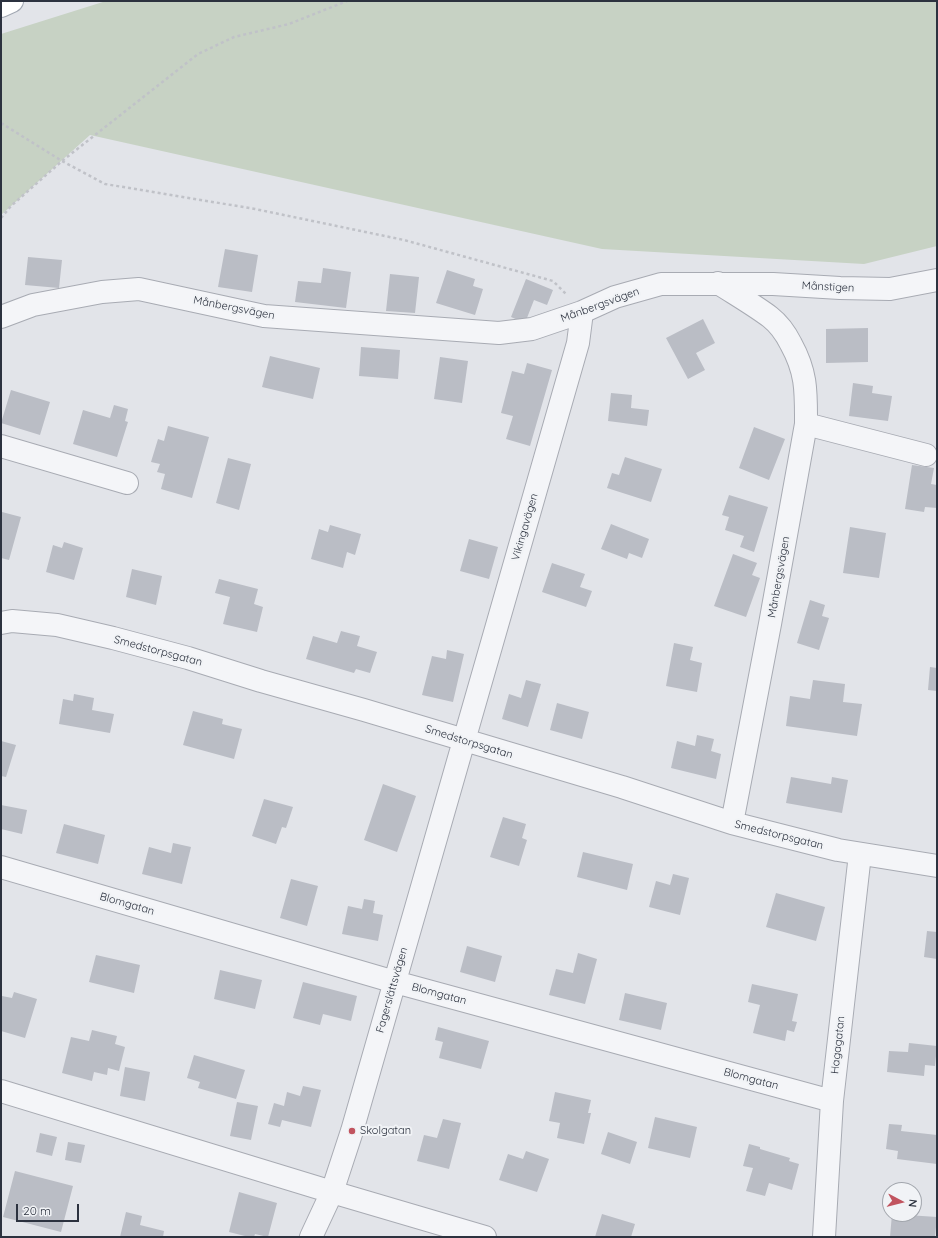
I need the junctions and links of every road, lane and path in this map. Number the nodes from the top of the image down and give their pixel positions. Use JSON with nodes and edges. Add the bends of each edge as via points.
{"nodes":[{"id":1,"x":12,"y":1,"type":"edge"},
{"id":2,"x":347,"y":1,"type":"edge"},
{"id":3,"x":1,"y":6,"type":"edge"},
{"id":4,"x":1,"y":123,"type":"edge"},
{"id":5,"x":62,"y":161,"type":"junction"},
{"id":6,"x":1,"y":218,"type":"edge"},
{"id":7,"x":937,"y":280,"type":"edge"},
{"id":8,"x":718,"y":283,"type":"junction"},
{"id":9,"x":582,"y":312,"type":"junction"},
{"id":10,"x":1,"y":317,"type":"edge"},
{"id":11,"x":806,"y":424,"type":"junction"},
{"id":12,"x":1,"y":446,"type":"edge"},
{"id":13,"x":926,"y":455,"type":"dead end"},
{"id":14,"x":127,"y":483,"type":"dead end"},
{"id":15,"x":1,"y":623,"type":"edge"},
{"id":16,"x":464,"y":740,"type":"junction"},
{"id":17,"x":732,"y":823,"type":"junction"},
{"id":18,"x":860,"y":854,"type":"junction"},
{"id":19,"x":1,"y":866,"type":"edge"},
{"id":20,"x":937,"y":866,"type":"edge"},
{"id":21,"x":395,"y":982,"type":"junction"},
{"id":22,"x":1,"y":1091,"type":"edge"},
{"id":23,"x":832,"y":1101,"type":"junction"},
{"id":24,"x":332,"y":1192,"type":"junction"},
{"id":25,"x":311,"y":1237,"type":"edge"},
{"id":26,"x":485,"y":1237,"type":"edge"},
{"id":27,"x":824,"y":1237,"type":"edge"}],
"edges":[{"from":1,"to":3,"type":"main road"},
{"from":2,"to":5,"type":"path","via":[[289,24],[234,37],[198,54]]},
{"from":4,"to":5,"type":"path"},
{"from":5,"to":6,"type":"path","via":[[10,206]]},
{"from":5,"to":9,"type":"path","via":[[105,184],[255,210],[404,240],[553,281]]},
{"from":7,"to":8,"type":"street","name":"Månstigen","via":[[890,289]]},
{"from":8,"to":9,"type":"street","name":"Månbergsvägen","via":[[661,284],[615,297]]},
{"from":8,"to":11,"type":"street","name":"Månbergsvägen","via":[[771,318],[786,335],[803,370]]},
{"from":9,"to":10,"type":"street","name":"Månbergsvägen","via":[[532,329],[499,333],[264,316],[139,289],[102,292],[33,305]]},
{"from":9,"to":16,"type":"street","name":"Vikingavägen","via":[[578,342]]},
{"from":11,"to":13,"type":"street"},
{"from":11,"to":17,"type":"street","name":"Månbergsvägen"},
{"from":12,"to":14,"type":"street"},
{"from":15,"to":16,"type":"street","name":"Smedstorpsgatan","via":[[12,621],[57,625],[113,638]]},
{"from":16,"to":17,"type":"street","name":"Smedstorpsgatan"},
{"from":16,"to":21,"type":"street","name":"Fagerslättsvägen"},
{"from":17,"to":18,"type":"street","name":"Smedstorpsgatan"},
{"from":18,"to":20,"type":"street","name":"Smedstorpsgatan"},
{"from":18,"to":23,"type":"street","name":"Hagagatan"},
{"from":19,"to":21,"type":"street","name":"Blomgatan"},
{"from":21,"to":23,"type":"street","name":"Blomgatan"},
{"from":21,"to":24,"type":"street","name":"Fagerslättsvägen"},
{"from":22,"to":24,"type":"street"},
{"from":23,"to":27,"type":"street","name":"Hagagatan"},
{"from":24,"to":25,"type":"street","name":"Fagerslättsvägen"},
{"from":24,"to":26,"type":"street"}]}
